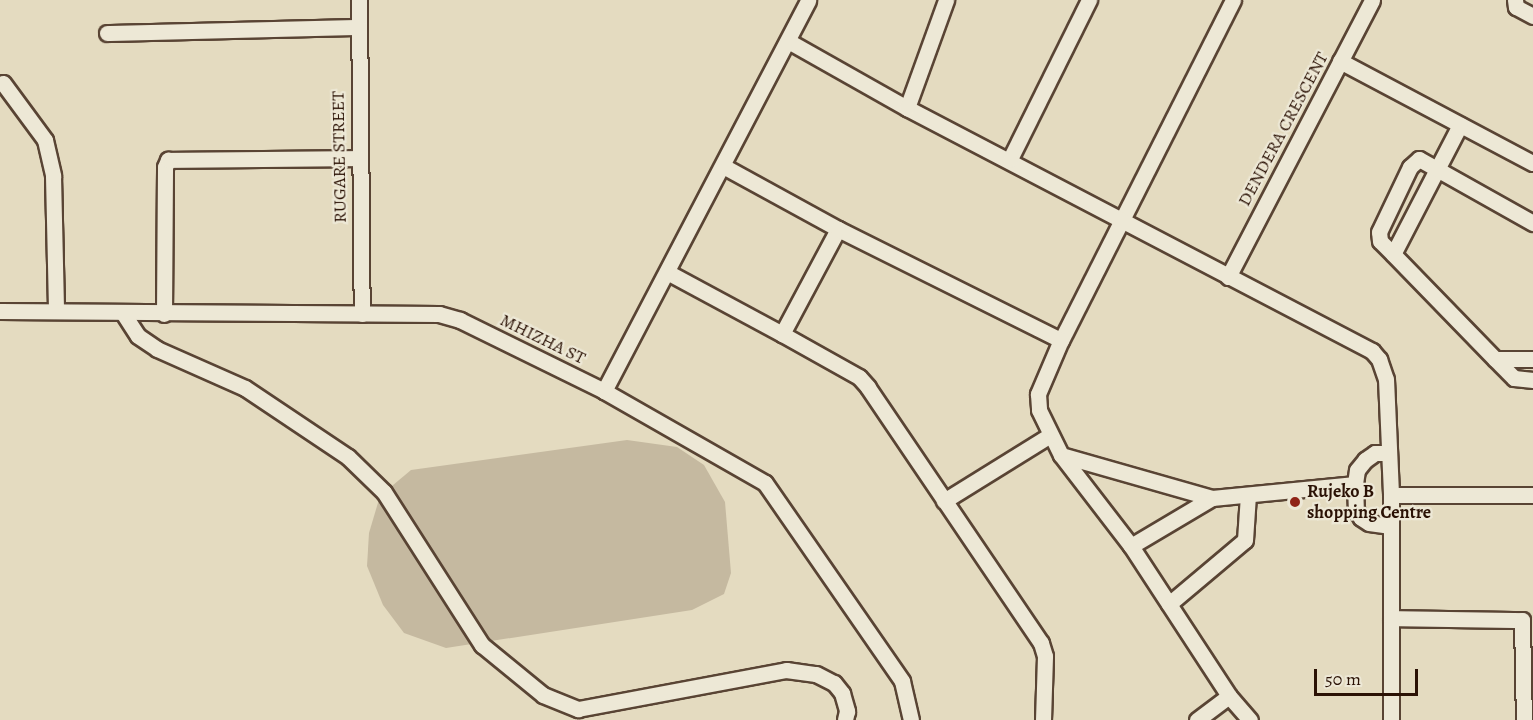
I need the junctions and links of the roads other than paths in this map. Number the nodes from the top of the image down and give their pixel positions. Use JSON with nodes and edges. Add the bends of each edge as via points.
{"nodes":[{"id":1,"x":359,"y":0,"type":"edge"},
{"id":2,"x":808,"y":0,"type":"edge"},
{"id":3,"x":946,"y":0,"type":"edge"},
{"id":4,"x":1089,"y":0,"type":"edge"},
{"id":5,"x":1233,"y":0,"type":"edge"},
{"id":6,"x":1372,"y":0,"type":"edge"},
{"id":7,"x":1515,"y":0,"type":"edge"},
{"id":8,"x":1533,"y":16,"type":"edge"},
{"id":9,"x":358,"y":27,"type":"junction"},
{"id":10,"x":107,"y":33,"type":"dead end"},
{"id":11,"x":788,"y":41,"type":"junction"},
{"id":12,"x":1340,"y":61,"type":"junction"},
{"id":13,"x":3,"y":83,"type":"dead end"},
{"id":14,"x":906,"y":108,"type":"junction"},
{"id":15,"x":1460,"y":125,"type":"junction"},
{"id":16,"x":358,"y":158,"type":"junction"},
{"id":17,"x":1010,"y":159,"type":"junction"},
{"id":18,"x":1533,"y":163,"type":"edge"},
{"id":19,"x":723,"y":166,"type":"junction"},
{"id":20,"x":1438,"y":166,"type":"junction"},
{"id":21,"x":1122,"y":218,"type":"junction"},
{"id":22,"x":1533,"y":223,"type":"edge"},
{"id":23,"x":838,"y":229,"type":"junction"},
{"id":24,"x":1393,"y":254,"type":"junction"},
{"id":25,"x":667,"y":273,"type":"junction"},
{"id":26,"x":1227,"y":277,"type":"junction"},
{"id":27,"x":0,"y":311,"type":"edge"},
{"id":28,"x":56,"y":311,"type":"junction"},
{"id":29,"x":123,"y":313,"type":"junction"},
{"id":30,"x":164,"y":314,"type":"junction"},
{"id":31,"x":362,"y":314,"type":"junction"},
{"id":32,"x":782,"y":334,"type":"junction"},
{"id":33,"x":1060,"y":340,"type":"junction"},
{"id":34,"x":1495,"y":359,"type":"junction"},
{"id":35,"x":1533,"y":359,"type":"edge"},
{"id":36,"x":1533,"y":380,"type":"edge"},
{"id":37,"x":604,"y":391,"type":"junction"},
{"id":38,"x":1049,"y":436,"type":"junction"},
{"id":39,"x":1389,"y":453,"type":"junction"},
{"id":40,"x":1061,"y":455,"type":"junction"},
{"id":41,"x":1355,"y":484,"type":"junction"},
{"id":42,"x":1248,"y":495,"type":"junction"},
{"id":43,"x":1390,"y":495,"type":"junction"},
{"id":44,"x":1533,"y":495,"type":"edge"},
{"id":45,"x":1212,"y":498,"type":"junction"},
{"id":46,"x":944,"y":501,"type":"junction"},
{"id":47,"x":1390,"y":526,"type":"junction"},
{"id":48,"x":1131,"y":546,"type":"junction"},
{"id":49,"x":1169,"y":604,"type":"junction"},
{"id":50,"x":1391,"y":618,"type":"junction"},
{"id":51,"x":1528,"y":620,"type":"edge"},
{"id":52,"x":1229,"y":696,"type":"junction"},
{"id":53,"x":845,"y":720,"type":"edge"},
{"id":54,"x":911,"y":720,"type":"edge"},
{"id":55,"x":1043,"y":720,"type":"edge"},
{"id":56,"x":1197,"y":720,"type":"edge"},
{"id":57,"x":1250,"y":720,"type":"edge"},
{"id":58,"x":1391,"y":720,"type":"edge"},
{"id":59,"x":1524,"y":720,"type":"edge"}],
"edges":[{"from":1,"to":9,"type":"street","name":"RUGARE STREET"},
{"from":2,"to":11,"type":"street"},
{"from":3,"to":14,"type":"street"},
{"from":4,"to":17,"type":"street"},
{"from":5,"to":21,"type":"street"},
{"from":6,"to":12,"type":"street","name":"DENDERA CRESCENT"},
{"from":7,"to":8,"type":"street","via":[[1516,7]]},
{"from":9,"to":10,"type":"street"},
{"from":9,"to":16,"type":"street","name":"RUGARE STREET"},
{"from":11,"to":14,"type":"street"},
{"from":11,"to":19,"type":"street"},
{"from":12,"to":15,"type":"street"},
{"from":12,"to":26,"type":"street","name":"DENDERA CRESCENT"},
{"from":13,"to":28,"type":"street","via":[[45,140],[53,176]]},
{"from":14,"to":17,"type":"street"},
{"from":15,"to":18,"type":"street"},
{"from":15,"to":20,"type":"street"},
{"from":16,"to":30,"type":"street","via":[[168,160]]},
{"from":16,"to":31,"type":"street","name":"RUGARE STREET"},
{"from":17,"to":21,"type":"street"},
{"from":19,"to":23,"type":"street"},
{"from":19,"to":25,"type":"street"},
{"from":20,"to":22,"type":"street"},
{"from":20,"to":24,"type":"street"},
{"from":20,"to":24,"type":"street","via":[[1419,159],[1410,167],[1379,232],[1380,242]]},
{"from":21,"to":26,"type":"street"},
{"from":21,"to":33,"type":"street"},
{"from":23,"to":32,"type":"street"},
{"from":23,"to":33,"type":"street"},
{"from":24,"to":34,"type":"street"},
{"from":25,"to":32,"type":"street"},
{"from":25,"to":37,"type":"street"},
{"from":26,"to":39,"type":"street","via":[[1372,351],[1386,379]]},
{"from":27,"to":28,"type":"street","name":"MHIZHA ST"},
{"from":28,"to":29,"type":"street","name":"MHIZHA ST"},
{"from":29,"to":30,"type":"street","name":"MHIZHA ST"},
{"from":29,"to":53,"type":"street","via":[[138,336],[157,350],[245,388],[348,457],[384,492],[482,645],[543,695],[578,709],[786,670],[816,674],[834,683],[842,693]]},
{"from":30,"to":31,"type":"street","name":"MHIZHA ST"},
{"from":31,"to":37,"type":"street","name":"MHIZHA ST","via":[[440,314],[460,320]]},
{"from":32,"to":46,"type":"street","via":[[863,382]]},
{"from":33,"to":38,"type":"street","via":[[1038,394],[1039,410]]},
{"from":34,"to":35,"type":"street"},
{"from":34,"to":36,"type":"street","via":[[1516,379]]},
{"from":37,"to":54,"type":"street","name":"MHIZHA ST","via":[[765,483],[902,681]]},
{"from":38,"to":40,"type":"street"},
{"from":38,"to":46,"type":"street"},
{"from":39,"to":41,"type":"street","via":[[1375,453],[1365,460],[1357,470]]},
{"from":39,"to":43,"type":"street"},
{"from":40,"to":45,"type":"street"},
{"from":40,"to":48,"type":"street"},
{"from":41,"to":42,"type":"street"},
{"from":41,"to":47,"type":"street","via":[[1356,510],[1361,518]]},
{"from":42,"to":45,"type":"street"},
{"from":42,"to":49,"type":"street","via":[[1245,540]]},
{"from":43,"to":44,"type":"street"},
{"from":43,"to":47,"type":"street"},
{"from":45,"to":48,"type":"street"},
{"from":46,"to":55,"type":"street","via":[[1041,643],[1045,656]]},
{"from":47,"to":50,"type":"street"},
{"from":48,"to":49,"type":"street"},
{"from":49,"to":52,"type":"street"},
{"from":50,"to":51,"type":"street"},
{"from":50,"to":58,"type":"street"},
{"from":51,"to":59,"type":"street"},
{"from":52,"to":56,"type":"street"},
{"from":52,"to":57,"type":"street"}]}
